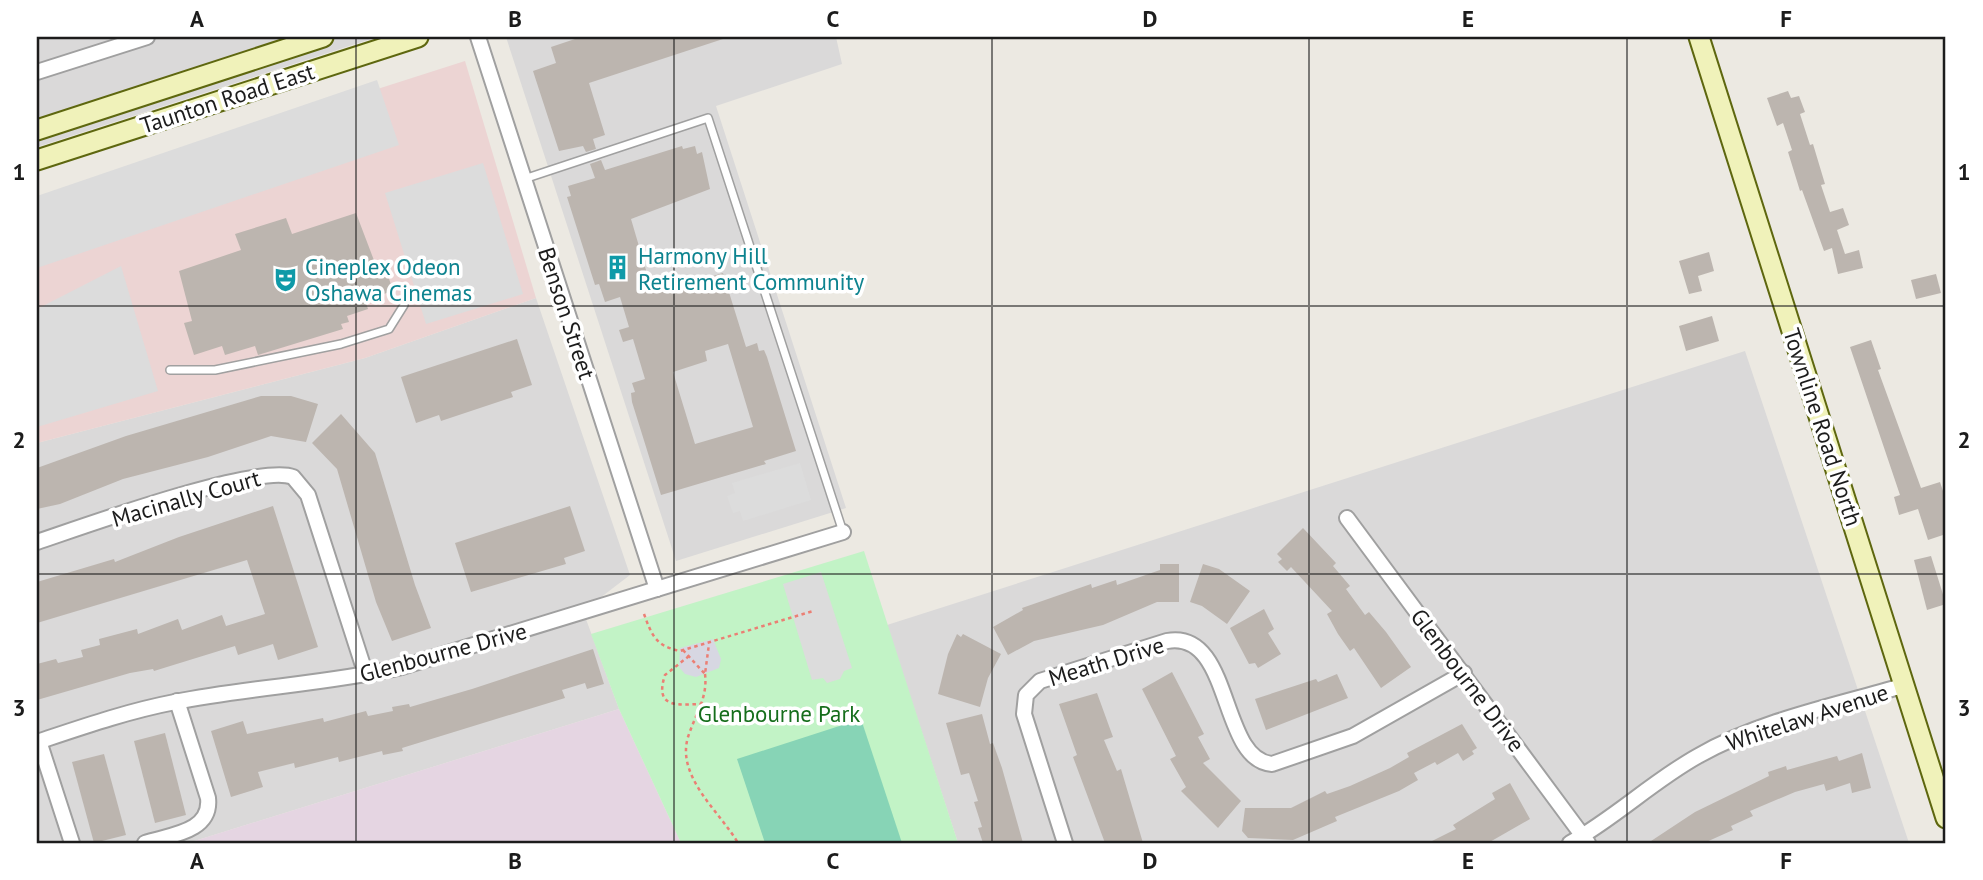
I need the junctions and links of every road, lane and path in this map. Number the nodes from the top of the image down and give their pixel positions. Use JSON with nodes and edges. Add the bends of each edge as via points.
{"nodes":[{"id":1,"x":147,"y":37,"type":"edge"},
{"id":2,"x":323,"y":37,"type":"edge"},
{"id":3,"x":418,"y":37,"type":"edge"},
{"id":4,"x":478,"y":37,"type":"edge"},
{"id":5,"x":1699,"y":37,"type":"edge"},
{"id":6,"x":37,"y":72,"type":"edge"},
{"id":7,"x":37,"y":130,"type":"edge"},
{"id":8,"x":37,"y":160,"type":"edge"},
{"id":9,"x":524,"y":179,"type":"junction"},
{"id":10,"x":404,"y":305,"type":"dead end"},
{"id":11,"x":170,"y":370,"type":"dead end"},
{"id":12,"x":1347,"y":519,"type":"dead end"},
{"id":13,"x":843,"y":532,"type":"joint"},
{"id":14,"x":37,"y":542,"type":"edge"},
{"id":15,"x":657,"y":589,"type":"junction"},
{"id":16,"x":813,"y":611,"type":"dead end"},
{"id":17,"x":644,"y":614,"type":"dead end"},
{"id":18,"x":709,"y":643,"type":"junction"},
{"id":19,"x":683,"y":650,"type":"junction"},
{"id":20,"x":689,"y":656,"type":"junction"},
{"id":21,"x":1464,"y":673,"type":"junction"},
{"id":22,"x":705,"y":674,"type":"junction"},
{"id":23,"x":366,"y":675,"type":"junction"},
{"id":24,"x":1906,"y":685,"type":"junction"},
{"id":25,"x":177,"y":701,"type":"junction"},
{"id":26,"x":702,"y":704,"type":"junction"},
{"id":27,"x":38,"y":742,"type":"edge"},
{"id":28,"x":1946,"y":818,"type":"edge"},
{"id":29,"x":1580,"y":841,"type":"edge"},
{"id":30,"x":72,"y":843,"type":"edge"},
{"id":31,"x":145,"y":843,"type":"edge"},
{"id":32,"x":738,"y":843,"type":"edge"},
{"id":33,"x":1065,"y":843,"type":"edge"}],
"edges":[{"from":1,"to":6,"type":"street"},
{"from":2,"to":7,"type":"main road","name":"Taunton Road East"},
{"from":3,"to":8,"type":"main road","name":"Taunton Road East"},
{"from":4,"to":9,"type":"street","name":"Benson Street"},
{"from":5,"to":24,"type":"main road","name":"Townline Road North"},
{"from":9,"to":13,"type":"lane","via":[[708,118]]},
{"from":9,"to":15,"type":"street","name":"Benson Street"},
{"from":10,"to":11,"type":"lane","via":[[389,329],[341,344],[215,370]]},
{"from":12,"to":21,"type":"street","name":"Glenbourne Drive"},
{"from":13,"to":15,"type":"street","name":"Glenbourne Drive"},
{"from":14,"to":23,"type":"street","name":"Macinally Court","via":[[216,486],[268,474],[293,477],[308,495]]},
{"from":15,"to":23,"type":"street","name":"Glenbourne Drive"},
{"from":16,"to":18,"type":"path"},
{"from":17,"to":19,"type":"path","via":[[659,644]]},
{"from":18,"to":19,"type":"path"},
{"from":18,"to":22,"type":"path"},
{"from":19,"to":20,"type":"path"},
{"from":20,"to":22,"type":"path"},
{"from":20,"to":26,"type":"path","via":[[665,675],[664,694],[680,707]]},
{"from":21,"to":29,"type":"street","name":"Glenbourne Drive"},
{"from":21,"to":33,"type":"street","name":"Meath Drive","via":[[1353,736],[1272,764],[1249,754],[1215,676],[1198,648],[1186,641],[1167,641],[1040,681],[1026,695],[1024,714]]},
{"from":22,"to":26,"type":"path"},
{"from":23,"to":25,"type":"street","name":"Glenbourne Drive"},
{"from":24,"to":28,"type":"main road","name":"Townline Road North"},
{"from":24,"to":29,"type":"street","name":"Whitelaw Avenue","via":[[1722,744],[1657,782]]},
{"from":25,"to":27,"type":"street","name":"Glenbourne Drive"},
{"from":25,"to":31,"type":"street","via":[[208,798],[208,812],[193,828]]},
{"from":26,"to":32,"type":"path","via":[[686,745],[688,768]]},
{"from":27,"to":30,"type":"street"}]}
